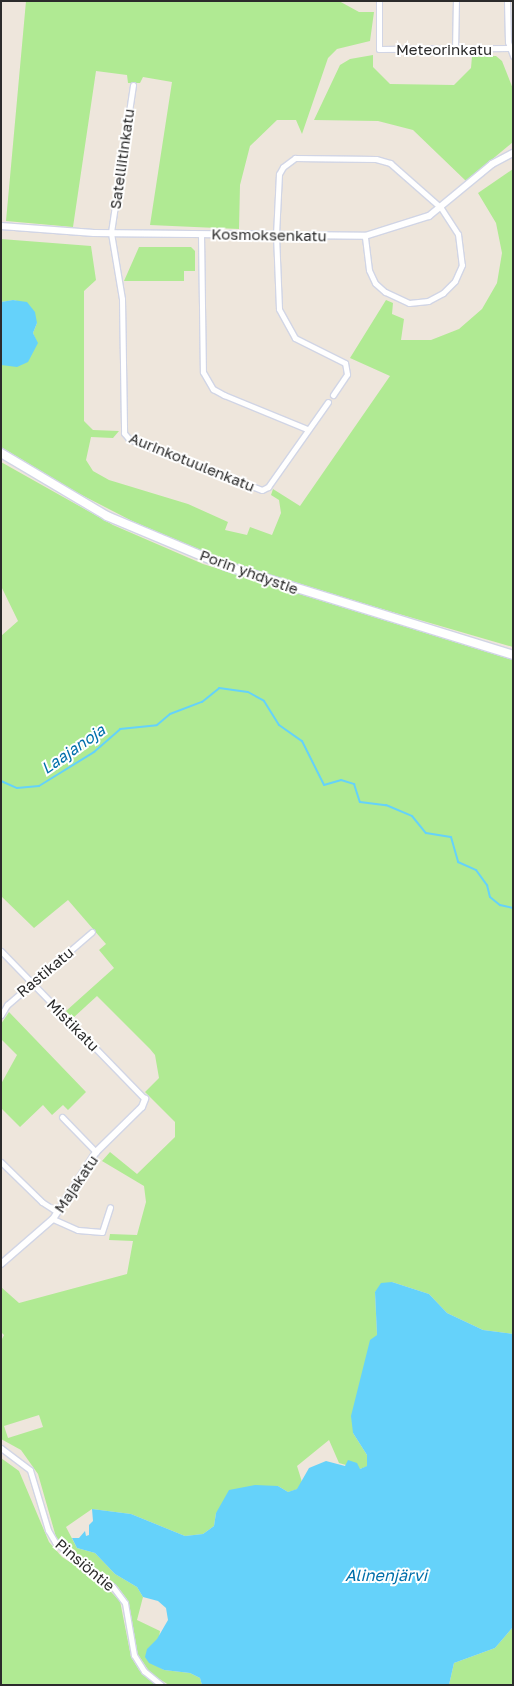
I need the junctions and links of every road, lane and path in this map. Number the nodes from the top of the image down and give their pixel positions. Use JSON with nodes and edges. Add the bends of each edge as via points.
{"nodes":[{"id":1,"x":380,"y":1,"type":"edge"},
{"id":2,"x":456,"y":1,"type":"edge"},
{"id":3,"x":507,"y":1,"type":"edge"},
{"id":4,"x":510,"y":48,"type":"junction"},
{"id":5,"x":455,"y":51,"type":"junction"},
{"id":6,"x":513,"y":56,"type":"edge"},
{"id":7,"x":133,"y":85,"type":"dead end"},
{"id":8,"x":513,"y":153,"type":"edge"},
{"id":9,"x":441,"y":208,"type":"junction"},
{"id":10,"x":1,"y":226,"type":"edge"},
{"id":11,"x":110,"y":233,"type":"junction"},
{"id":12,"x":201,"y":234,"type":"junction"},
{"id":13,"x":276,"y":235,"type":"junction"},
{"id":14,"x":365,"y":236,"type":"junction"},
{"id":15,"x":333,"y":395,"type":"dead end"},
{"id":16,"x":328,"y":402,"type":"dead end"},
{"id":17,"x":307,"y":429,"type":"junction"},
{"id":18,"x":1,"y":453,"type":"edge"},
{"id":19,"x":513,"y":655,"type":"edge"},
{"id":20,"x":92,"y":932,"type":"dead end"},
{"id":21,"x":1,"y":951,"type":"edge"},
{"id":22,"x":32,"y":984,"type":"junction"},
{"id":23,"x":1,"y":1015,"type":"edge"},
{"id":24,"x":144,"y":1099,"type":"joint"},
{"id":25,"x":62,"y":1117,"type":"dead end"},
{"id":26,"x":96,"y":1152,"type":"junction"},
{"id":27,"x":1,"y":1162,"type":"edge"},
{"id":28,"x":110,"y":1207,"type":"dead end"},
{"id":29,"x":56,"y":1211,"type":"junction"},
{"id":30,"x":52,"y":1219,"type":"junction"},
{"id":31,"x":1,"y":1264,"type":"edge"},
{"id":32,"x":1,"y":1448,"type":"edge"},
{"id":33,"x":161,"y":1685,"type":"edge"}],
"edges":[{"from":1,"to":5,"type":"street","name":"Meteorinkatu","via":[[379,49]]},
{"from":2,"to":5,"type":"street"},
{"from":3,"to":4,"type":"street"},
{"from":4,"to":5,"type":"street","name":"Meteorinkatu"},
{"from":4,"to":6,"type":"street"},
{"from":7,"to":11,"type":"street","name":"Satelliitinkatu"},
{"from":8,"to":9,"type":"street","name":"Kosmoksenkatu","via":[[492,164]]},
{"from":9,"to":13,"type":"street","via":[[396,167],[382,160],[295,158],[279,174]]},
{"from":9,"to":14,"type":"street","name":"Kosmoksenkatu","via":[[403,226]]},
{"from":9,"to":14,"type":"street","via":[[458,234],[462,265],[455,281],[436,298],[409,303],[385,292],[375,283],[369,270]]},
{"from":10,"to":11,"type":"street","name":"Kosmoksenkatu"},
{"from":11,"to":12,"type":"street","name":"Kosmoksenkatu"},
{"from":11,"to":17,"type":"street","name":"Aurinkotuulenkatu","via":[[122,299],[122,428],[129,439],[262,490],[268,487]]},
{"from":12,"to":13,"type":"street","name":"Kosmoksenkatu"},
{"from":12,"to":17,"type":"street","via":[[202,372],[224,395]]},
{"from":13,"to":14,"type":"street","name":"Kosmoksenkatu"},
{"from":13,"to":15,"type":"street","via":[[278,299],[282,319],[295,338],[346,363],[347,374]]},
{"from":16,"to":17,"type":"street","name":"Aurinkotuulenkatu"},
{"from":18,"to":19,"type":"main road","name":"Porin yhdystie","via":[[107,516],[226,566]]},
{"from":20,"to":22,"type":"street","name":"Rastikatu"},
{"from":21,"to":22,"type":"street","name":"Mistikatu"},
{"from":22,"to":23,"type":"street","name":"Rastikatu","via":[[7,1005]]},
{"from":22,"to":24,"type":"street","name":"Mistikatu"},
{"from":24,"to":26,"type":"street","name":"Majakatu","via":[[142,1107]]},
{"from":25,"to":26,"type":"street"},
{"from":26,"to":29,"type":"street","name":"Majakatu"},
{"from":27,"to":29,"type":"street","via":[[42,1202]]},
{"from":28,"to":30,"type":"street","via":[[102,1232],[78,1230]]},
{"from":29,"to":30,"type":"street","name":"Majakatu"},
{"from":30,"to":31,"type":"street","name":"Majakatu"},
{"from":32,"to":33,"type":"street","name":"Pinsiöntie","via":[[30,1470],[48,1530],[55,1542],[113,1587],[122,1598],[134,1655],[144,1671]]}]}
